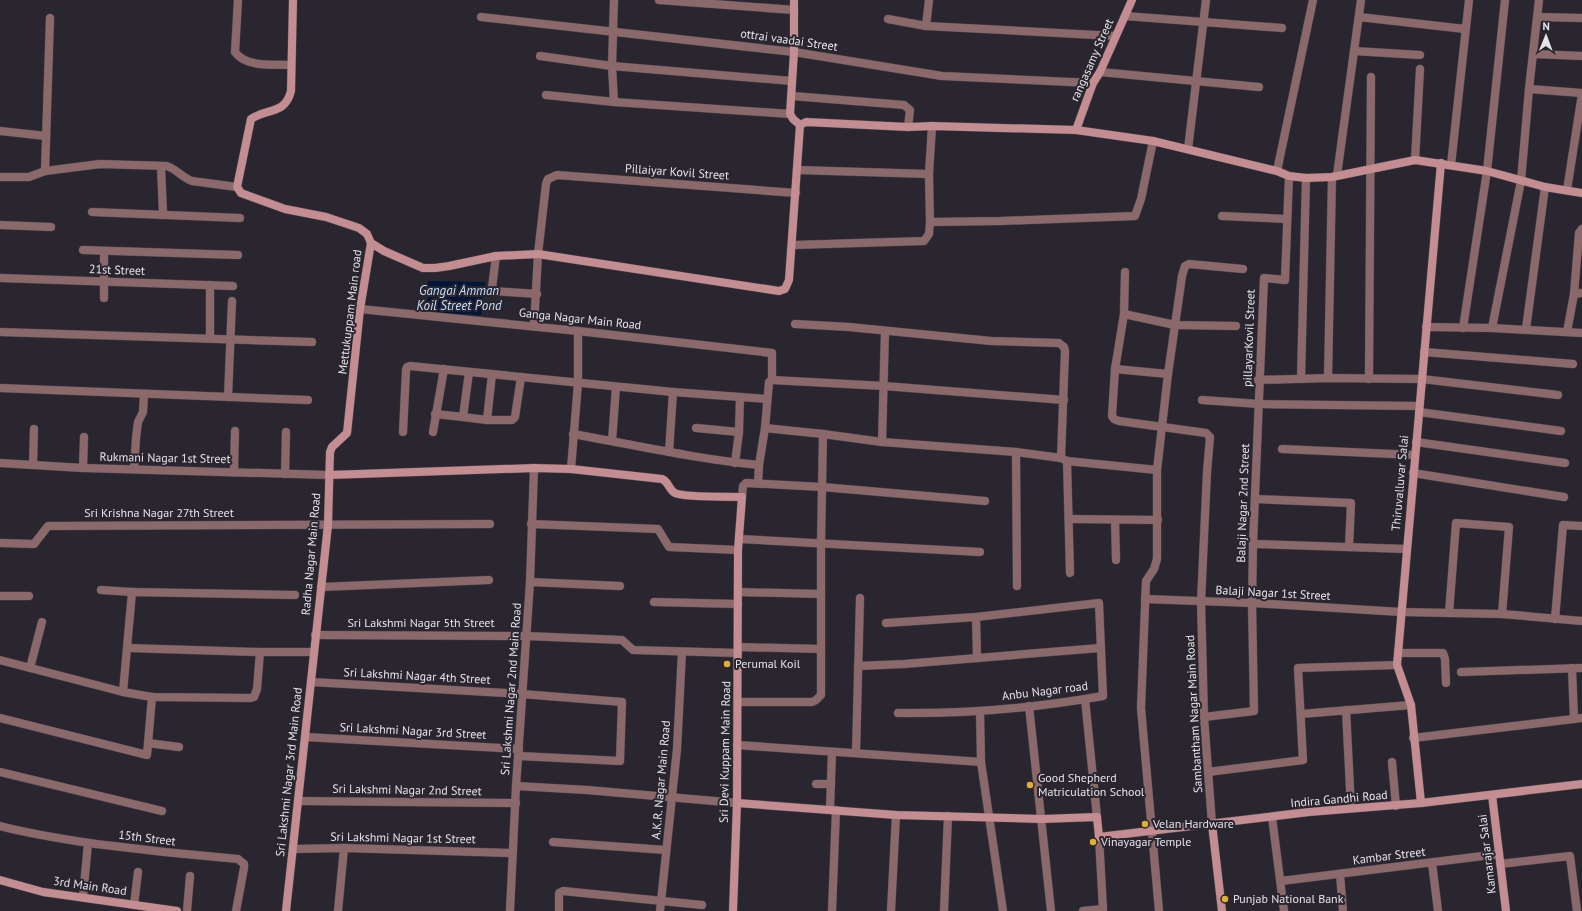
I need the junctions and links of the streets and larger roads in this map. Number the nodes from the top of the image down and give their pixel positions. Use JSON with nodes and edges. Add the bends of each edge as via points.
{"nodes":[{"id":1,"x":238,"y":0,"type":"edge"},
{"id":2,"x":293,"y":0,"type":"edge"},
{"id":3,"x":614,"y":0,"type":"edge"},
{"id":4,"x":659,"y":0,"type":"edge"},
{"id":5,"x":794,"y":0,"type":"edge"},
{"id":6,"x":929,"y":0,"type":"edge"},
{"id":7,"x":1132,"y":0,"type":"edge"},
{"id":8,"x":1206,"y":0,"type":"edge"},
{"id":9,"x":1313,"y":0,"type":"edge"},
{"id":10,"x":1361,"y":0,"type":"edge"},
{"id":11,"x":1469,"y":0,"type":"edge"},
{"id":12,"x":1505,"y":0,"type":"edge"},
{"id":13,"x":1539,"y":0,"type":"edge"},
{"id":14,"x":794,"y":10,"type":"junction"},
{"id":15,"x":1125,"y":16,"type":"junction"},
{"id":16,"x":481,"y":17,"type":"dead end"},
{"id":17,"x":1359,"y":17,"type":"junction"},
{"id":18,"x":1538,"y":17,"type":"junction"},
{"id":19,"x":50,"y":18,"type":"dead end"},
{"id":20,"x":1582,"y":18,"type":"edge"},
{"id":21,"x":888,"y":19,"type":"dead end"},
{"id":22,"x":1203,"y":21,"type":"junction"},
{"id":23,"x":926,"y":26,"type":"junction"},
{"id":24,"x":1282,"y":28,"type":"dead end"},
{"id":25,"x":1465,"y":29,"type":"junction"},
{"id":26,"x":613,"y":31,"type":"junction"},
{"id":27,"x":1116,"y":36,"type":"junction"},
{"id":28,"x":1354,"y":51,"type":"junction"},
{"id":29,"x":794,"y":52,"type":"junction"},
{"id":30,"x":1534,"y":54,"type":"junction"},
{"id":31,"x":1420,"y":55,"type":"dead end"},
{"id":32,"x":540,"y":56,"type":"dead end"},
{"id":33,"x":1582,"y":56,"type":"edge"},
{"id":34,"x":291,"y":65,"type":"junction"},
{"id":35,"x":612,"y":66,"type":"junction"},
{"id":36,"x":1420,"y":69,"type":"dead end"},
{"id":37,"x":1100,"y":72,"type":"junction"},
{"id":38,"x":1371,"y":77,"type":"dead end"},
{"id":39,"x":1196,"y":80,"type":"junction"},
{"id":40,"x":792,"y":81,"type":"junction"},
{"id":41,"x":1093,"y":83,"type":"junction"},
{"id":42,"x":1260,"y":87,"type":"dead end"},
{"id":43,"x":1529,"y":89,"type":"junction"},
{"id":44,"x":1582,"y":93,"type":"edge"},
{"id":45,"x":546,"y":95,"type":"dead end"},
{"id":46,"x":792,"y":96,"type":"junction"},
{"id":47,"x":614,"y":102,"type":"junction"},
{"id":48,"x":790,"y":114,"type":"junction"},
{"id":49,"x":800,"y":125,"type":"junction"},
{"id":50,"x":932,"y":126,"type":"junction"},
{"id":51,"x":908,"y":127,"type":"junction"},
{"id":52,"x":1076,"y":130,"type":"junction"},
{"id":53,"x":0,"y":131,"type":"edge"},
{"id":54,"x":46,"y":136,"type":"junction"},
{"id":55,"x":1153,"y":141,"type":"junction"},
{"id":56,"x":1188,"y":149,"type":"junction"},
{"id":57,"x":1415,"y":160,"type":"junction"},
{"id":58,"x":1441,"y":164,"type":"junction"},
{"id":59,"x":1451,"y":165,"type":"junction"},
{"id":60,"x":161,"y":166,"type":"junction"},
{"id":61,"x":1371,"y":168,"type":"junction"},
{"id":62,"x":797,"y":170,"type":"junction"},
{"id":63,"x":45,"y":171,"type":"junction"},
{"id":64,"x":1277,"y":171,"type":"junction"},
{"id":65,"x":1487,"y":171,"type":"junction"},
{"id":66,"x":929,"y":174,"type":"junction"},
{"id":67,"x":1289,"y":176,"type":"junction"},
{"id":68,"x":1334,"y":176,"type":"junction"},
{"id":69,"x":0,"y":177,"type":"edge"},
{"id":70,"x":1306,"y":178,"type":"junction"},
{"id":71,"x":1521,"y":181,"type":"junction"},
{"id":72,"x":237,"y":187,"type":"junction"},
{"id":73,"x":1545,"y":187,"type":"junction"},
{"id":74,"x":1567,"y":190,"type":"junction"},
{"id":75,"x":796,"y":193,"type":"junction"},
{"id":76,"x":1582,"y":193,"type":"edge"},
{"id":77,"x":92,"y":212,"type":"dead end"},
{"id":78,"x":163,"y":215,"type":"junction"},
{"id":79,"x":1222,"y":216,"type":"dead end"},
{"id":80,"x":240,"y":218,"type":"dead end"},
{"id":81,"x":1287,"y":219,"type":"junction"},
{"id":82,"x":930,"y":222,"type":"junction"},
{"id":83,"x":0,"y":225,"type":"edge"},
{"id":84,"x":51,"y":227,"type":"dead end"},
{"id":85,"x":1582,"y":228,"type":"edge"},
{"id":86,"x":371,"y":243,"type":"junction"},
{"id":87,"x":792,"y":245,"type":"junction"},
{"id":88,"x":1580,"y":246,"type":"edge"},
{"id":89,"x":83,"y":250,"type":"dead end"},
{"id":90,"x":104,"y":251,"type":"junction"},
{"id":91,"x":538,"y":254,"type":"junction"},
{"id":92,"x":238,"y":255,"type":"dead end"},
{"id":93,"x":496,"y":256,"type":"junction"},
{"id":94,"x":1244,"y":269,"type":"dead end"},
{"id":95,"x":1125,"y":272,"type":"dead end"},
{"id":96,"x":0,"y":278,"type":"edge"},
{"id":97,"x":104,"y":282,"type":"junction"},
{"id":98,"x":210,"y":285,"type":"junction"},
{"id":99,"x":233,"y":286,"type":"dead end"},
{"id":100,"x":1578,"y":293,"type":"edge"},
{"id":101,"x":537,"y":294,"type":"junction"},
{"id":102,"x":104,"y":298,"type":"dead end"},
{"id":103,"x":232,"y":301,"type":"dead end"},
{"id":104,"x":360,"y":309,"type":"junction"},
{"id":105,"x":1124,"y":314,"type":"junction"},
{"id":106,"x":795,"y":324,"type":"dead end"},
{"id":107,"x":1175,"y":325,"type":"junction"},
{"id":108,"x":534,"y":326,"type":"junction"},
{"id":109,"x":1236,"y":326,"type":"dead end"},
{"id":110,"x":1426,"y":328,"type":"junction"},
{"id":111,"x":1463,"y":328,"type":"junction"},
{"id":112,"x":1492,"y":328,"type":"junction"},
{"id":113,"x":1526,"y":329,"type":"junction"},
{"id":114,"x":578,"y":331,"type":"junction"},
{"id":115,"x":885,"y":331,"type":"junction"},
{"id":116,"x":0,"y":332,"type":"edge"},
{"id":117,"x":1567,"y":332,"type":"junction"},
{"id":118,"x":1582,"y":333,"type":"edge"},
{"id":119,"x":210,"y":338,"type":"junction"},
{"id":120,"x":229,"y":339,"type":"junction"},
{"id":121,"x":312,"y":342,"type":"dead end"},
{"id":122,"x":1424,"y":352,"type":"junction"},
{"id":123,"x":1573,"y":364,"type":"dead end"},
{"id":124,"x":1115,"y":368,"type":"junction"},
{"id":125,"x":444,"y":369,"type":"junction"},
{"id":126,"x":469,"y":372,"type":"junction"},
{"id":127,"x":492,"y":374,"type":"junction"},
{"id":128,"x":1168,"y":374,"type":"junction"},
{"id":129,"x":521,"y":377,"type":"junction"},
{"id":130,"x":1328,"y":378,"type":"junction"},
{"id":131,"x":1301,"y":379,"type":"junction"},
{"id":132,"x":1369,"y":379,"type":"junction"},
{"id":133,"x":1422,"y":379,"type":"junction"},
{"id":134,"x":772,"y":380,"type":"junction"},
{"id":135,"x":1258,"y":380,"type":"junction"},
{"id":136,"x":578,"y":383,"type":"junction"},
{"id":137,"x":884,"y":386,"type":"junction"},
{"id":138,"x":616,"y":387,"type":"junction"},
{"id":139,"x":0,"y":388,"type":"edge"},
{"id":140,"x":673,"y":392,"type":"junction"},
{"id":141,"x":144,"y":394,"type":"junction"},
{"id":142,"x":1558,"y":395,"type":"dead end"},
{"id":143,"x":228,"y":397,"type":"junction"},
{"id":144,"x":740,"y":397,"type":"junction"},
{"id":145,"x":767,"y":399,"type":"junction"},
{"id":146,"x":308,"y":400,"type":"dead end"},
{"id":147,"x":1064,"y":400,"type":"junction"},
{"id":148,"x":1202,"y":400,"type":"dead end"},
{"id":149,"x":1259,"y":404,"type":"junction"},
{"id":150,"x":1419,"y":409,"type":"junction"},
{"id":151,"x":436,"y":414,"type":"junction"},
{"id":152,"x":463,"y":417,"type":"junction"},
{"id":153,"x":487,"y":420,"type":"junction"},
{"id":154,"x":696,"y":428,"type":"dead end"},
{"id":155,"x":765,"y":428,"type":"junction"},
{"id":156,"x":1163,"y":428,"type":"junction"},
{"id":157,"x":34,"y":429,"type":"dead end"},
{"id":158,"x":235,"y":431,"type":"dead end"},
{"id":159,"x":1561,"y":431,"type":"dead end"},
{"id":160,"x":286,"y":432,"type":"dead end"},
{"id":161,"x":403,"y":432,"type":"dead end"},
{"id":162,"x":434,"y":432,"type":"dead end"},
{"id":163,"x":739,"y":432,"type":"junction"},
{"id":164,"x":573,"y":434,"type":"junction"},
{"id":165,"x":823,"y":434,"type":"junction"},
{"id":166,"x":84,"y":437,"type":"dead end"},
{"id":167,"x":612,"y":441,"type":"junction"},
{"id":168,"x":882,"y":442,"type":"junction"},
{"id":169,"x":1416,"y":442,"type":"junction"},
{"id":170,"x":1282,"y":449,"type":"dead end"},
{"id":171,"x":669,"y":452,"type":"junction"},
{"id":172,"x":1016,"y":452,"type":"junction"},
{"id":173,"x":1415,"y":455,"type":"junction"},
{"id":174,"x":1064,"y":460,"type":"junction"},
{"id":175,"x":0,"y":463,"type":"edge"},
{"id":176,"x":735,"y":463,"type":"junction"},
{"id":177,"x":1565,"y":463,"type":"dead end"},
{"id":178,"x":33,"y":465,"type":"junction"},
{"id":179,"x":759,"y":465,"type":"junction"},
{"id":180,"x":83,"y":468,"type":"junction"},
{"id":181,"x":534,"y":468,"type":"junction"},
{"id":182,"x":570,"y":469,"type":"junction"},
{"id":183,"x":134,"y":470,"type":"junction"},
{"id":184,"x":1157,"y":470,"type":"junction"},
{"id":185,"x":234,"y":472,"type":"junction"},
{"id":186,"x":1413,"y":473,"type":"junction"},
{"id":187,"x":285,"y":474,"type":"junction"},
{"id":188,"x":329,"y":475,"type":"junction"},
{"id":189,"x":758,"y":483,"type":"junction"},
{"id":190,"x":822,"y":487,"type":"junction"},
{"id":191,"x":742,"y":497,"type":"junction"},
{"id":192,"x":1564,"y":497,"type":"dead end"},
{"id":193,"x":1255,"y":499,"type":"junction"},
{"id":194,"x":985,"y":501,"type":"dead end"},
{"id":195,"x":1069,"y":519,"type":"junction"},
{"id":196,"x":1115,"y":520,"type":"junction"},
{"id":197,"x":1158,"y":520,"type":"junction"},
{"id":198,"x":490,"y":524,"type":"dead end"},
{"id":199,"x":531,"y":524,"type":"junction"},
{"id":200,"x":328,"y":525,"type":"junction"},
{"id":201,"x":1582,"y":526,"type":"edge"},
{"id":202,"x":740,"y":540,"type":"junction"},
{"id":203,"x":0,"y":542,"type":"edge"},
{"id":204,"x":821,"y":544,"type":"junction"},
{"id":205,"x":1253,"y":544,"type":"junction"},
{"id":206,"x":1349,"y":547,"type":"junction"},
{"id":207,"x":1406,"y":549,"type":"junction"},
{"id":208,"x":738,"y":550,"type":"junction"},
{"id":209,"x":980,"y":552,"type":"dead end"},
{"id":210,"x":1116,"y":560,"type":"dead end"},
{"id":211,"x":1070,"y":573,"type":"dead end"},
{"id":212,"x":489,"y":580,"type":"dead end"},
{"id":213,"x":530,"y":582,"type":"junction"},
{"id":214,"x":620,"y":586,"type":"dead end"},
{"id":215,"x":1017,"y":586,"type":"dead end"},
{"id":216,"x":320,"y":587,"type":"junction"},
{"id":217,"x":101,"y":590,"type":"dead end"},
{"id":218,"x":132,"y":592,"type":"junction"},
{"id":219,"x":738,"y":592,"type":"junction"},
{"id":220,"x":821,"y":594,"type":"junction"},
{"id":221,"x":295,"y":595,"type":"dead end"},
{"id":222,"x":0,"y":596,"type":"edge"},
{"id":223,"x":29,"y":596,"type":"dead end"},
{"id":224,"x":860,"y":598,"type":"dead end"},
{"id":225,"x":1145,"y":599,"type":"junction"},
{"id":226,"x":654,"y":602,"type":"dead end"},
{"id":227,"x":1201,"y":602,"type":"junction"},
{"id":228,"x":1252,"y":603,"type":"junction"},
{"id":229,"x":738,"y":604,"type":"junction"},
{"id":230,"x":1401,"y":612,"type":"junction"},
{"id":231,"x":1449,"y":613,"type":"junction"},
{"id":232,"x":1502,"y":614,"type":"junction"},
{"id":233,"x":976,"y":616,"type":"junction"},
{"id":234,"x":1555,"y":619,"type":"junction"},
{"id":235,"x":1582,"y":621,"type":"edge"},
{"id":236,"x":42,"y":622,"type":"dead end"},
{"id":237,"x":886,"y":623,"type":"dead end"},
{"id":238,"x":315,"y":635,"type":"junction"},
{"id":239,"x":526,"y":636,"type":"junction"},
{"id":240,"x":128,"y":648,"type":"junction"},
{"id":241,"x":1100,"y":648,"type":"junction"},
{"id":242,"x":821,"y":649,"type":"junction"},
{"id":243,"x":738,"y":650,"type":"junction"},
{"id":244,"x":260,"y":652,"type":"junction"},
{"id":245,"x":314,"y":652,"type":"junction"},
{"id":246,"x":682,"y":652,"type":"junction"},
{"id":247,"x":1398,"y":653,"type":"junction"},
{"id":248,"x":977,"y":658,"type":"junction"},
{"id":249,"x":0,"y":660,"type":"edge"},
{"id":250,"x":1397,"y":665,"type":"junction"},
{"id":251,"x":858,"y":666,"type":"junction"},
{"id":252,"x":30,"y":668,"type":"junction"},
{"id":253,"x":1572,"y":668,"type":"junction"},
{"id":254,"x":1582,"y":668,"type":"edge"},
{"id":255,"x":1460,"y":672,"type":"dead end"},
{"id":256,"x":311,"y":682,"type":"junction"},
{"id":257,"x":1446,"y":683,"type":"dead end"},
{"id":258,"x":123,"y":692,"type":"junction"},
{"id":259,"x":522,"y":694,"type":"junction"},
{"id":260,"x":152,"y":697,"type":"junction"},
{"id":261,"x":1085,"y":699,"type":"junction"},
{"id":262,"x":738,"y":702,"type":"junction"},
{"id":263,"x":1411,"y":705,"type":"junction"},
{"id":264,"x":1029,"y":706,"type":"junction"},
{"id":265,"x":980,"y":710,"type":"junction"},
{"id":266,"x":1346,"y":710,"type":"junction"},
{"id":267,"x":898,"y":713,"type":"dead end"},
{"id":268,"x":1301,"y":714,"type":"junction"},
{"id":269,"x":1204,"y":717,"type":"junction"},
{"id":270,"x":0,"y":718,"type":"edge"},
{"id":271,"x":1578,"y":719,"type":"edge"},
{"id":272,"x":305,"y":738,"type":"junction"},
{"id":273,"x":1413,"y":738,"type":"junction"},
{"id":274,"x":148,"y":743,"type":"junction"},
{"id":275,"x":737,"y":745,"type":"junction"},
{"id":276,"x":179,"y":747,"type":"dead end"},
{"id":277,"x":519,"y":752,"type":"junction"},
{"id":278,"x":832,"y":752,"type":"junction"},
{"id":279,"x":856,"y":753,"type":"junction"},
{"id":280,"x":981,"y":762,"type":"junction"},
{"id":281,"x":1392,"y":762,"type":"dead end"},
{"id":282,"x":0,"y":772,"type":"edge"},
{"id":283,"x":1208,"y":772,"type":"junction"},
{"id":284,"x":816,"y":784,"type":"dead end"},
{"id":285,"x":831,"y":784,"type":"junction"},
{"id":286,"x":1582,"y":784,"type":"edge"},
{"id":287,"x":516,"y":786,"type":"junction"},
{"id":288,"x":1492,"y":795,"type":"junction"},
{"id":289,"x":672,"y":798,"type":"junction"},
{"id":290,"x":298,"y":801,"type":"junction"},
{"id":291,"x":516,"y":803,"type":"junction"},
{"id":292,"x":737,"y":803,"type":"junction"},
{"id":293,"x":1421,"y":803,"type":"junction"},
{"id":294,"x":1396,"y":806,"type":"junction"},
{"id":295,"x":1351,"y":808,"type":"junction"},
{"id":296,"x":833,"y":810,"type":"junction"},
{"id":297,"x":162,"y":811,"type":"dead end"},
{"id":298,"x":896,"y":815,"type":"junction"},
{"id":299,"x":948,"y":816,"type":"junction"},
{"id":300,"x":1097,"y":817,"type":"junction"},
{"id":301,"x":988,"y":818,"type":"junction"},
{"id":302,"x":1272,"y":818,"type":"junction"},
{"id":303,"x":1042,"y":819,"type":"junction"},
{"id":304,"x":1212,"y":824,"type":"junction"},
{"id":305,"x":0,"y":826,"type":"edge"},
{"id":306,"x":1152,"y":831,"type":"junction"},
{"id":307,"x":1099,"y":837,"type":"junction"},
{"id":308,"x":88,"y":842,"type":"junction"},
{"id":309,"x":553,"y":842,"type":"dead end"},
{"id":310,"x":344,"y":848,"type":"junction"},
{"id":311,"x":293,"y":849,"type":"junction"},
{"id":312,"x":666,"y":850,"type":"junction"},
{"id":313,"x":512,"y":853,"type":"junction"},
{"id":314,"x":1499,"y":854,"type":"junction"},
{"id":315,"x":1432,"y":863,"type":"junction"},
{"id":316,"x":1500,"y":864,"type":"junction"},
{"id":317,"x":138,"y":872,"type":"dead end"},
{"id":318,"x":1340,"y":874,"type":"junction"},
{"id":319,"x":190,"y":876,"type":"dead end"},
{"id":320,"x":0,"y":880,"type":"edge"},
{"id":321,"x":1281,"y":881,"type":"junction"},
{"id":322,"x":83,"y":898,"type":"junction"},
{"id":323,"x":661,"y":902,"type":"junction"},
{"id":324,"x":134,"y":905,"type":"junction"},
{"id":325,"x":702,"y":905,"type":"dead end"},
{"id":326,"x":178,"y":911,"type":"edge"},
{"id":327,"x":187,"y":911,"type":"edge"},
{"id":328,"x":236,"y":911,"type":"edge"},
{"id":329,"x":286,"y":911,"type":"edge"},
{"id":330,"x":338,"y":911,"type":"edge"},
{"id":331,"x":510,"y":911,"type":"edge"},
{"id":332,"x":559,"y":911,"type":"edge"},
{"id":333,"x":660,"y":911,"type":"edge"},
{"id":334,"x":733,"y":911,"type":"edge"},
{"id":335,"x":832,"y":911,"type":"edge"},
{"id":336,"x":891,"y":911,"type":"edge"},
{"id":337,"x":944,"y":911,"type":"edge"},
{"id":338,"x":1003,"y":911,"type":"edge"},
{"id":339,"x":1051,"y":911,"type":"edge"},
{"id":340,"x":1083,"y":911,"type":"edge"},
{"id":341,"x":1159,"y":911,"type":"edge"},
{"id":342,"x":1222,"y":911,"type":"edge"},
{"id":343,"x":1284,"y":911,"type":"edge"},
{"id":344,"x":1343,"y":911,"type":"edge"},
{"id":345,"x":1438,"y":911,"type":"edge"},
{"id":346,"x":1506,"y":911,"type":"edge"},
{"id":347,"x":1577,"y":911,"type":"edge"}],
"edges":[{"from":1,"to":34,"type":"street","via":[[235,52],[239,58],[252,63]]},
{"from":2,"to":34,"type":"street"},
{"from":3,"to":26,"type":"street"},
{"from":4,"to":14,"type":"street"},
{"from":5,"to":14,"type":"street"},
{"from":6,"to":23,"type":"street"},
{"from":7,"to":15,"type":"street","name":"rangasamy Street"},
{"from":8,"to":22,"type":"street"},
{"from":9,"to":64,"type":"street"},
{"from":10,"to":17,"type":"street"},
{"from":11,"to":25,"type":"street"},
{"from":12,"to":65,"type":"street"},
{"from":13,"to":18,"type":"street"},
{"from":14,"to":29,"type":"street"},
{"from":15,"to":22,"type":"street"},
{"from":15,"to":27,"type":"street","name":"rangasamy Street"},
{"from":16,"to":26,"type":"street","name":"ottrai vaadai Street"},
{"from":17,"to":25,"type":"street"},
{"from":17,"to":28,"type":"street"},
{"from":18,"to":20,"type":"street"},
{"from":18,"to":30,"type":"street"},
{"from":19,"to":54,"type":"street"},
{"from":21,"to":23,"type":"street"},
{"from":22,"to":24,"type":"street"},
{"from":22,"to":39,"type":"street"},
{"from":23,"to":27,"type":"street"},
{"from":25,"to":59,"type":"street"},
{"from":26,"to":29,"type":"street","name":"ottrai vaadai Street"},
{"from":26,"to":35,"type":"street"},
{"from":27,"to":37,"type":"street","name":"rangasamy Street"},
{"from":28,"to":31,"type":"street"},
{"from":28,"to":68,"type":"street"},
{"from":29,"to":40,"type":"street"},
{"from":29,"to":41,"type":"street","name":"ottrai vaadai Street","via":[[942,76]]},
{"from":30,"to":33,"type":"street"},
{"from":30,"to":43,"type":"street"},
{"from":32,"to":35,"type":"street"},
{"from":34,"to":72,"type":"street","via":[[291,91],[285,104],[277,110],[251,119]]},
{"from":35,"to":40,"type":"street"},
{"from":35,"to":47,"type":"street"},
{"from":36,"to":57,"type":"street"},
{"from":37,"to":39,"type":"street"},
{"from":37,"to":41,"type":"street","name":"rangasamy Street"},
{"from":38,"to":61,"type":"street"},
{"from":39,"to":42,"type":"street"},
{"from":39,"to":56,"type":"street"},
{"from":40,"to":46,"type":"street"},
{"from":41,"to":52,"type":"street","name":"rangasamy Street"},
{"from":43,"to":44,"type":"street"},
{"from":43,"to":71,"type":"street"},
{"from":44,"to":74,"type":"street"},
{"from":45,"to":47,"type":"street"},
{"from":46,"to":48,"type":"street"},
{"from":46,"to":51,"type":"street","via":[[904,105],[910,110]]},
{"from":47,"to":48,"type":"street"},
{"from":48,"to":49,"type":"street"},
{"from":49,"to":51,"type":"street","via":[[806,122]]},
{"from":49,"to":62,"type":"street"},
{"from":50,"to":51,"type":"street"},
{"from":50,"to":52,"type":"street"},
{"from":50,"to":66,"type":"street"},
{"from":52,"to":55,"type":"street"},
{"from":53,"to":54,"type":"street"},
{"from":54,"to":63,"type":"street"},
{"from":55,"to":56,"type":"street"},
{"from":55,"to":82,"type":"street","via":[[1142,198],[1135,216],[1002,222]]},
{"from":56,"to":64,"type":"street"},
{"from":57,"to":58,"type":"street"},
{"from":57,"to":61,"type":"street"},
{"from":58,"to":59,"type":"street"},
{"from":58,"to":110,"type":"street","name":"Thiruvalluvar Salai"},
{"from":59,"to":65,"type":"street"},
{"from":60,"to":63,"type":"street","via":[[100,164]]},
{"from":60,"to":72,"type":"street","via":[[173,168],[192,181]]},
{"from":60,"to":78,"type":"street"},
{"from":61,"to":68,"type":"street"},
{"from":61,"to":132,"type":"street"},
{"from":62,"to":66,"type":"street"},
{"from":62,"to":75,"type":"street"},
{"from":63,"to":69,"type":"street","via":[[29,177]]},
{"from":64,"to":67,"type":"street"},
{"from":65,"to":71,"type":"street"},
{"from":65,"to":111,"type":"street"},
{"from":66,"to":82,"type":"street"},
{"from":67,"to":70,"type":"street"},
{"from":67,"to":81,"type":"street","name":"pillayarKovil Street"},
{"from":68,"to":70,"type":"street"},
{"from":68,"to":130,"type":"street"},
{"from":70,"to":131,"type":"street"},
{"from":71,"to":73,"type":"street"},
{"from":71,"to":112,"type":"street"},
{"from":72,"to":86,"type":"street","name":"Mettukuppam Main road","via":[[241,193],[286,209],[326,217],[359,228],[367,234]]},
{"from":73,"to":74,"type":"street"},
{"from":73,"to":113,"type":"street"},
{"from":74,"to":76,"type":"street"},
{"from":75,"to":87,"type":"street"},
{"from":75,"to":91,"type":"street","name":"Pillaiyar Kovil Street","via":[[557,175],[548,179],[546,184]]},
{"from":77,"to":78,"type":"street"},
{"from":78,"to":80,"type":"street"},
{"from":79,"to":81,"type":"street"},
{"from":81,"to":135,"type":"street","name":"pillayarKovil Street","via":[[1285,280],[1264,278]]},
{"from":82,"to":87,"type":"street","via":[[929,234],[924,242]]},
{"from":83,"to":84,"type":"street"},
{"from":85,"to":88,"type":"street","via":[[1579,233]]},
{"from":86,"to":93,"type":"street","via":[[384,252],[423,268],[449,266]]},
{"from":86,"to":104,"type":"street","name":"Mettukuppam Main road"},
{"from":87,"to":91,"type":"street","via":[[789,280],[785,289],[779,291]]},
{"from":88,"to":100,"type":"street"},
{"from":89,"to":90,"type":"street"},
{"from":90,"to":92,"type":"street"},
{"from":90,"to":97,"type":"street"},
{"from":91,"to":93,"type":"street"},
{"from":91,"to":101,"type":"street"},
{"from":93,"to":101,"type":"street","via":[[493,292]]},
{"from":94,"to":107,"type":"street","via":[[1186,264]]},
{"from":95,"to":105,"type":"street"},
{"from":96,"to":97,"type":"street","name":"21st Street"},
{"from":97,"to":98,"type":"street","name":"21st Street"},
{"from":97,"to":102,"type":"street"},
{"from":98,"to":99,"type":"street","name":"21st Street"},
{"from":98,"to":119,"type":"street"},
{"from":100,"to":117,"type":"street"},
{"from":101,"to":108,"type":"street"},
{"from":103,"to":120,"type":"street"},
{"from":104,"to":108,"type":"street","name":"Ganga Nagar Main Road"},
{"from":104,"to":188,"type":"street","name":"Mettukuppam Main road","via":[[347,433],[332,447]]},
{"from":105,"to":107,"type":"street"},
{"from":105,"to":124,"type":"street"},
{"from":106,"to":115,"type":"street"},
{"from":107,"to":109,"type":"street"},
{"from":107,"to":128,"type":"street"},
{"from":108,"to":114,"type":"street","name":"Ganga Nagar Main Road"},
{"from":110,"to":111,"type":"street"},
{"from":110,"to":122,"type":"street","name":"Thiruvalluvar Salai"},
{"from":111,"to":112,"type":"street"},
{"from":112,"to":113,"type":"street"},
{"from":113,"to":117,"type":"street"},
{"from":114,"to":134,"type":"street","name":"Ganga Nagar Main Road","via":[[772,353]]},
{"from":114,"to":136,"type":"street"},
{"from":115,"to":137,"type":"street"},
{"from":115,"to":147,"type":"street","via":[[991,341],[1059,343],[1064,346],[1065,351]]},
{"from":116,"to":119,"type":"street"},
{"from":117,"to":118,"type":"street"},
{"from":119,"to":120,"type":"street"},
{"from":120,"to":121,"type":"street"},
{"from":120,"to":143,"type":"street"},
{"from":122,"to":123,"type":"street"},
{"from":122,"to":133,"type":"street","name":"Thiruvalluvar Salai"},
{"from":124,"to":128,"type":"street"},
{"from":124,"to":156,"type":"street","via":[[1111,409],[1114,419]]},
{"from":125,"to":126,"type":"street"},
{"from":125,"to":151,"type":"street"},
{"from":125,"to":161,"type":"street","via":[[410,366],[407,368]]},
{"from":126,"to":127,"type":"street"},
{"from":126,"to":152,"type":"street"},
{"from":127,"to":129,"type":"street"},
{"from":127,"to":153,"type":"street"},
{"from":128,"to":156,"type":"street"},
{"from":129,"to":136,"type":"street"},
{"from":129,"to":153,"type":"street","via":[[514,419]]},
{"from":130,"to":131,"type":"street"},
{"from":130,"to":132,"type":"street"},
{"from":131,"to":135,"type":"street"},
{"from":132,"to":133,"type":"street"},
{"from":133,"to":142,"type":"street"},
{"from":133,"to":150,"type":"street","name":"Thiruvalluvar Salai"},
{"from":134,"to":137,"type":"street"},
{"from":134,"to":145,"type":"street","via":[[769,382]]},
{"from":135,"to":149,"type":"street","name":"pillayarKovil Street"},
{"from":136,"to":138,"type":"street"},
{"from":136,"to":164,"type":"street"},
{"from":137,"to":147,"type":"street"},
{"from":137,"to":168,"type":"street"},
{"from":138,"to":140,"type":"street"},
{"from":138,"to":167,"type":"street"},
{"from":139,"to":141,"type":"street"},
{"from":140,"to":144,"type":"street"},
{"from":140,"to":171,"type":"street"},
{"from":141,"to":143,"type":"street"},
{"from":141,"to":183,"type":"street","via":[[143,409],[138,422]]},
{"from":143,"to":146,"type":"street"},
{"from":144,"to":145,"type":"street"},
{"from":144,"to":163,"type":"street"},
{"from":145,"to":155,"type":"street"},
{"from":147,"to":174,"type":"street"},
{"from":148,"to":149,"type":"street"},
{"from":149,"to":150,"type":"street"},
{"from":149,"to":193,"type":"street","name":"Balaji Nagar 2nd Street"},
{"from":150,"to":159,"type":"street"},
{"from":150,"to":169,"type":"street","name":"Thiruvalluvar Salai"},
{"from":151,"to":152,"type":"street"},
{"from":151,"to":162,"type":"street"},
{"from":152,"to":153,"type":"street"},
{"from":154,"to":163,"type":"street"},
{"from":155,"to":165,"type":"street"},
{"from":155,"to":179,"type":"street"},
{"from":156,"to":184,"type":"street"},
{"from":156,"to":227,"type":"street","name":"Sambantham Nagar Main Road","via":[[1209,435]]},
{"from":157,"to":178,"type":"street"},
{"from":158,"to":185,"type":"street"},
{"from":160,"to":187,"type":"street"},
{"from":163,"to":176,"type":"street"},
{"from":164,"to":167,"type":"street"},
{"from":164,"to":182,"type":"street"},
{"from":165,"to":168,"type":"street"},
{"from":165,"to":190,"type":"street"},
{"from":166,"to":180,"type":"street"},
{"from":167,"to":171,"type":"street"},
{"from":168,"to":172,"type":"street"},
{"from":169,"to":173,"type":"street","name":"Thiruvalluvar Salai"},
{"from":169,"to":177,"type":"street"},
{"from":170,"to":173,"type":"street"},
{"from":171,"to":176,"type":"street"},
{"from":172,"to":174,"type":"street"},
{"from":172,"to":215,"type":"street"},
{"from":173,"to":186,"type":"street","name":"Thiruvalluvar Salai"},
{"from":174,"to":184,"type":"street"},
{"from":174,"to":195,"type":"street"},
{"from":175,"to":178,"type":"street","name":"Rukmani Nagar 1st Street"},
{"from":176,"to":179,"type":"street"},
{"from":178,"to":180,"type":"street","name":"Rukmani Nagar 1st Street"},
{"from":179,"to":189,"type":"street"},
{"from":180,"to":183,"type":"street","name":"Rukmani Nagar 1st Street"},
{"from":181,"to":182,"type":"street"},
{"from":181,"to":188,"type":"street"},
{"from":181,"to":199,"type":"street","name":"Sri Lakshmi Nagar 2nd Main Road"},
{"from":182,"to":191,"type":"street","via":[[662,479],[676,493],[684,495]]},
{"from":183,"to":185,"type":"street","name":"Rukmani Nagar 1st Street"},
{"from":184,"to":197,"type":"street"},
{"from":185,"to":187,"type":"street","name":"Rukmani Nagar 1st Street"},
{"from":186,"to":192,"type":"street"},
{"from":186,"to":207,"type":"street","name":"Thiruvalluvar Salai"},
{"from":187,"to":188,"type":"street","name":"Rukmani Nagar 1st Street"},
{"from":188,"to":200,"type":"street","name":"Radha Nagar Main Road"},
{"from":189,"to":190,"type":"street"},
{"from":189,"to":191,"type":"street","via":[[745,483]]},
{"from":190,"to":194,"type":"street"},
{"from":190,"to":204,"type":"street"},
{"from":191,"to":202,"type":"street","name":"Sri Devi Kuppam Main Road"},
{"from":193,"to":205,"type":"street","name":"Balaji Nagar 2nd Street"},
{"from":193,"to":206,"type":"street","via":[[1351,503]]},
{"from":195,"to":196,"type":"street"},
{"from":195,"to":211,"type":"street"},
{"from":196,"to":197,"type":"street"},
{"from":196,"to":210,"type":"street"},
{"from":197,"to":225,"type":"street","via":[[1157,559],[1146,581]]},
{"from":198,"to":200,"type":"street"},
{"from":199,"to":208,"type":"street","via":[[658,529],[669,547]]},
{"from":199,"to":213,"type":"street","name":"Sri Lakshmi Nagar 2nd Main Road"},
{"from":200,"to":203,"type":"street","name":"Sri Krishna Nagar 27th Street","via":[[48,526],[34,544]]},
{"from":200,"to":216,"type":"street","name":"Radha Nagar Main Road"},
{"from":201,"to":234,"type":"street","via":[[1563,525]]},
{"from":202,"to":204,"type":"street"},
{"from":202,"to":208,"type":"street","name":"Sri Devi Kuppam Main Road"},
{"from":204,"to":209,"type":"street"},
{"from":204,"to":220,"type":"street"},
{"from":205,"to":206,"type":"street"},
{"from":205,"to":228,"type":"street","name":"Balaji Nagar 2nd Street"},
{"from":206,"to":207,"type":"street"},
{"from":207,"to":230,"type":"street","name":"Thiruvalluvar Salai"},
{"from":208,"to":219,"type":"street","name":"Sri Devi Kuppam Main Road"},
{"from":212,"to":216,"type":"street"},
{"from":213,"to":214,"type":"street"},
{"from":213,"to":239,"type":"street","name":"Sri Lakshmi Nagar 2nd Main Road"},
{"from":216,"to":238,"type":"street","name":"Radha Nagar Main Road"},
{"from":217,"to":218,"type":"street"},
{"from":218,"to":221,"type":"street"},
{"from":218,"to":240,"type":"street"},
{"from":219,"to":220,"type":"street"},
{"from":219,"to":229,"type":"street","name":"Sri Devi Kuppam Main Road"},
{"from":220,"to":242,"type":"street"},
{"from":222,"to":223,"type":"street"},
{"from":224,"to":251,"type":"street"},
{"from":225,"to":227,"type":"street","name":"Balaji Nagar 1st Street"},
{"from":225,"to":306,"type":"street","via":[[1142,708]]},
{"from":226,"to":229,"type":"street"},
{"from":227,"to":228,"type":"street","name":"Balaji Nagar 1st Street"},
{"from":227,"to":269,"type":"street","name":"Sambantham Nagar Main Road"},
{"from":228,"to":230,"type":"street","name":"Balaji Nagar 1st Street"},
{"from":228,"to":269,"type":"street","name":"Balaji Nagar 2nd Street","via":[[1254,711]]},
{"from":229,"to":243,"type":"street","name":"Sri Devi Kuppam Main Road"},
{"from":230,"to":231,"type":"street","name":"Balaji Nagar 1st Street"},
{"from":230,"to":247,"type":"street","name":"Thiruvalluvar Salai"},
{"from":231,"to":232,"type":"street","name":"Balaji Nagar 1st Street"},
{"from":231,"to":232,"type":"street","via":[[1456,523],[1509,527]]},
{"from":232,"to":234,"type":"street","name":"Balaji Nagar 1st Street"},
{"from":233,"to":237,"type":"street"},
{"from":233,"to":241,"type":"street","name":"Anbu Nagar road","via":[[1099,603]]},
{"from":233,"to":248,"type":"street"},
{"from":234,"to":235,"type":"street","name":"Balaji Nagar 1st Street"},
{"from":236,"to":252,"type":"street"},
{"from":238,"to":239,"type":"street","name":"Sri Lakshmi Nagar 5th Street"},
{"from":238,"to":245,"type":"street","name":"Sri Lakshmi Nagar 3rd Main Road"},
{"from":239,"to":246,"type":"street","name":"Sri Lakshmi Nagar 5th Street","via":[[622,640],[633,650]]},
{"from":239,"to":259,"type":"street","name":"Sri Lakshmi Nagar 2nd Main Road"},
{"from":240,"to":244,"type":"street"},
{"from":240,"to":258,"type":"street"},
{"from":241,"to":248,"type":"street"},
{"from":241,"to":261,"type":"street","name":"Anbu Nagar road","via":[[1102,696]]},
{"from":242,"to":243,"type":"street"},
{"from":242,"to":262,"type":"street","via":[[822,695],[816,700]]},
{"from":243,"to":246,"type":"street"},
{"from":243,"to":262,"type":"street","name":"Sri Devi Kuppam Main Road"},
{"from":244,"to":245,"type":"street"},
{"from":244,"to":260,"type":"street","via":[[254,697]]},
{"from":245,"to":256,"type":"street","name":"Sri Lakshmi Nagar 3rd Main Road"},
{"from":246,"to":289,"type":"street","name":"A.K.R. Nagar Main Road"},
{"from":247,"to":250,"type":"street","name":"Thiruvalluvar Salai"},
{"from":247,"to":257,"type":"street","via":[[1443,653]]},
{"from":248,"to":251,"type":"street"},
{"from":249,"to":252,"type":"street"},
{"from":250,"to":263,"type":"street","name":"Thiruvalluvar Salai"},
{"from":250,"to":268,"type":"street","via":[[1298,668]]},
{"from":251,"to":279,"type":"street"},
{"from":252,"to":258,"type":"street"},
{"from":253,"to":254,"type":"street"},
{"from":253,"to":255,"type":"street"},
{"from":253,"to":271,"type":"street"},
{"from":256,"to":259,"type":"street","name":"Sri Lakshmi Nagar 4th Street"},
{"from":256,"to":272,"type":"street","name":"Sri Lakshmi Nagar 3rd Main Road"},
{"from":258,"to":260,"type":"street"},
{"from":259,"to":277,"type":"street","name":"Sri Lakshmi Nagar 2nd Main Road"},
{"from":259,"to":277,"type":"street","name":"Sri Lakshmi Nagar 4th Street","via":[[622,702],[620,761]]},
{"from":260,"to":274,"type":"street"},
{"from":261,"to":264,"type":"street","name":"Anbu Nagar road"},
{"from":261,"to":300,"type":"street"},
{"from":262,"to":275,"type":"street","name":"Sri Devi Kuppam Main Road"},
{"from":263,"to":266,"type":"street"},
{"from":263,"to":273,"type":"street","name":"Thiruvalluvar Salai"},
{"from":264,"to":265,"type":"street","name":"Anbu Nagar road"},
{"from":264,"to":303,"type":"street"},
{"from":265,"to":267,"type":"street","name":"Anbu Nagar road","via":[[933,714]]},
{"from":265,"to":280,"type":"street"},
{"from":266,"to":268,"type":"street"},
{"from":266,"to":295,"type":"street"},
{"from":268,"to":283,"type":"street","via":[[1304,760]]},
{"from":269,"to":283,"type":"street","name":"Sambantham Nagar Main Road"},
{"from":270,"to":274,"type":"street","via":[[147,755]]},
{"from":271,"to":273,"type":"street"},
{"from":272,"to":277,"type":"street","name":"Sri Lakshmi Nagar 3rd Street"},
{"from":272,"to":290,"type":"street","name":"Sri Lakshmi Nagar 3rd Main Road"},
{"from":273,"to":293,"type":"street","name":"Thiruvalluvar Salai"},
{"from":274,"to":276,"type":"street"},
{"from":275,"to":278,"type":"street"},
{"from":275,"to":292,"type":"street","name":"Sri Devi Kuppam Main Road"},
{"from":277,"to":287,"type":"street","name":"Sri Lakshmi Nagar 2nd Main Road"},
{"from":278,"to":279,"type":"street"},
{"from":278,"to":285,"type":"street"},
{"from":279,"to":280,"type":"street"},
{"from":280,"to":301,"type":"street"},
{"from":281,"to":294,"type":"street"},
{"from":282,"to":297,"type":"street"},
{"from":283,"to":304,"type":"street","name":"Sambantham Nagar Main Road"},
{"from":284,"to":285,"type":"street"},
{"from":285,"to":296,"type":"street"},
{"from":286,"to":288,"type":"street","name":"Indira Gandhi Road"},
{"from":287,"to":289,"type":"street"},
{"from":287,"to":291,"type":"street","name":"Sri Lakshmi Nagar 2nd Main Road"},
{"from":288,"to":293,"type":"street","name":"Indira Gandhi Road"},
{"from":288,"to":314,"type":"street","name":"Kamarajar Salai"},
{"from":289,"to":292,"type":"street"},
{"from":289,"to":312,"type":"street","name":"A.K.R. Nagar Main Road"},
{"from":290,"to":291,"type":"street","name":"Sri Lakshmi Nagar 2nd Street"},
{"from":290,"to":311,"type":"street","name":"Sri Lakshmi Nagar 3rd Main Road"},
{"from":291,"to":313,"type":"street","name":"Sri Lakshmi Nagar 2nd Main Road"},
{"from":292,"to":296,"type":"street"},
{"from":292,"to":334,"type":"street","name":"Sri Devi Kuppam Main Road"},
{"from":293,"to":294,"type":"street","name":"Indira Gandhi Road"},
{"from":294,"to":295,"type":"street","name":"Indira Gandhi Road"},
{"from":295,"to":302,"type":"street","name":"Indira Gandhi Road"},
{"from":296,"to":298,"type":"street"},
{"from":296,"to":335,"type":"street"},
{"from":298,"to":299,"type":"street"},
{"from":298,"to":336,"type":"street"},
{"from":299,"to":301,"type":"street"},
{"from":299,"to":337,"type":"street"},
{"from":300,"to":303,"type":"street"},
{"from":300,"to":307,"type":"street"},
{"from":301,"to":303,"type":"street"},
{"from":301,"to":338,"type":"street"},
{"from":302,"to":304,"type":"street","name":"Indira Gandhi Road"},
{"from":302,"to":321,"type":"street"},
{"from":303,"to":339,"type":"street"},
{"from":304,"to":306,"type":"street","name":"Indira Gandhi Road"},
{"from":304,"to":342,"type":"street"},
{"from":305,"to":308,"type":"street","name":"15th Street","via":[[21,832]]},
{"from":306,"to":307,"type":"street","name":"Indira Gandhi Road"},
{"from":306,"to":341,"type":"street"},
{"from":307,"to":340,"type":"street","via":[[1103,909]]},
{"from":308,"to":322,"type":"street"},
{"from":308,"to":328,"type":"street","name":"15th Street","via":[[238,859],[244,864],[244,868]]},
{"from":309,"to":312,"type":"street"},
{"from":310,"to":311,"type":"street","name":"Sri Lakshmi Nagar 1st Street"},
{"from":310,"to":313,"type":"street","name":"Sri Lakshmi Nagar 1st Street"},
{"from":310,"to":330,"type":"street"},
{"from":311,"to":329,"type":"street","name":"Sri Lakshmi Nagar 3rd Main Road"},
{"from":312,"to":323,"type":"street","name":"A.K.R. Nagar Main Road"},
{"from":313,"to":331,"type":"street","name":"Sri Lakshmi Nagar 2nd Main Road"},
{"from":314,"to":315,"type":"street","name":"Kambar Street"},
{"from":314,"to":316,"type":"street","name":"Kamarajar Salai"},
{"from":315,"to":318,"type":"street","name":"Kambar Street"},
{"from":315,"to":345,"type":"street"},
{"from":316,"to":346,"type":"street","name":"Kamarajar Salai"},
{"from":316,"to":347,"type":"street","via":[[1570,856]]},
{"from":317,"to":324,"type":"street"},
{"from":318,"to":321,"type":"street","name":"Kambar Street"},
{"from":318,"to":344,"type":"street"},
{"from":319,"to":327,"type":"street"},
{"from":320,"to":322,"type":"street","name":"3rd Main Road","via":[[43,892]]},
{"from":321,"to":343,"type":"street"},
{"from":322,"to":324,"type":"street","name":"3rd Main Road"},
{"from":323,"to":325,"type":"street"},
{"from":323,"to":332,"type":"street","via":[[563,892],[559,893]]},
{"from":323,"to":333,"type":"street","name":"A.K.R. Nagar Main Road"},
{"from":324,"to":326,"type":"street","name":"3rd Main Road"}]}
